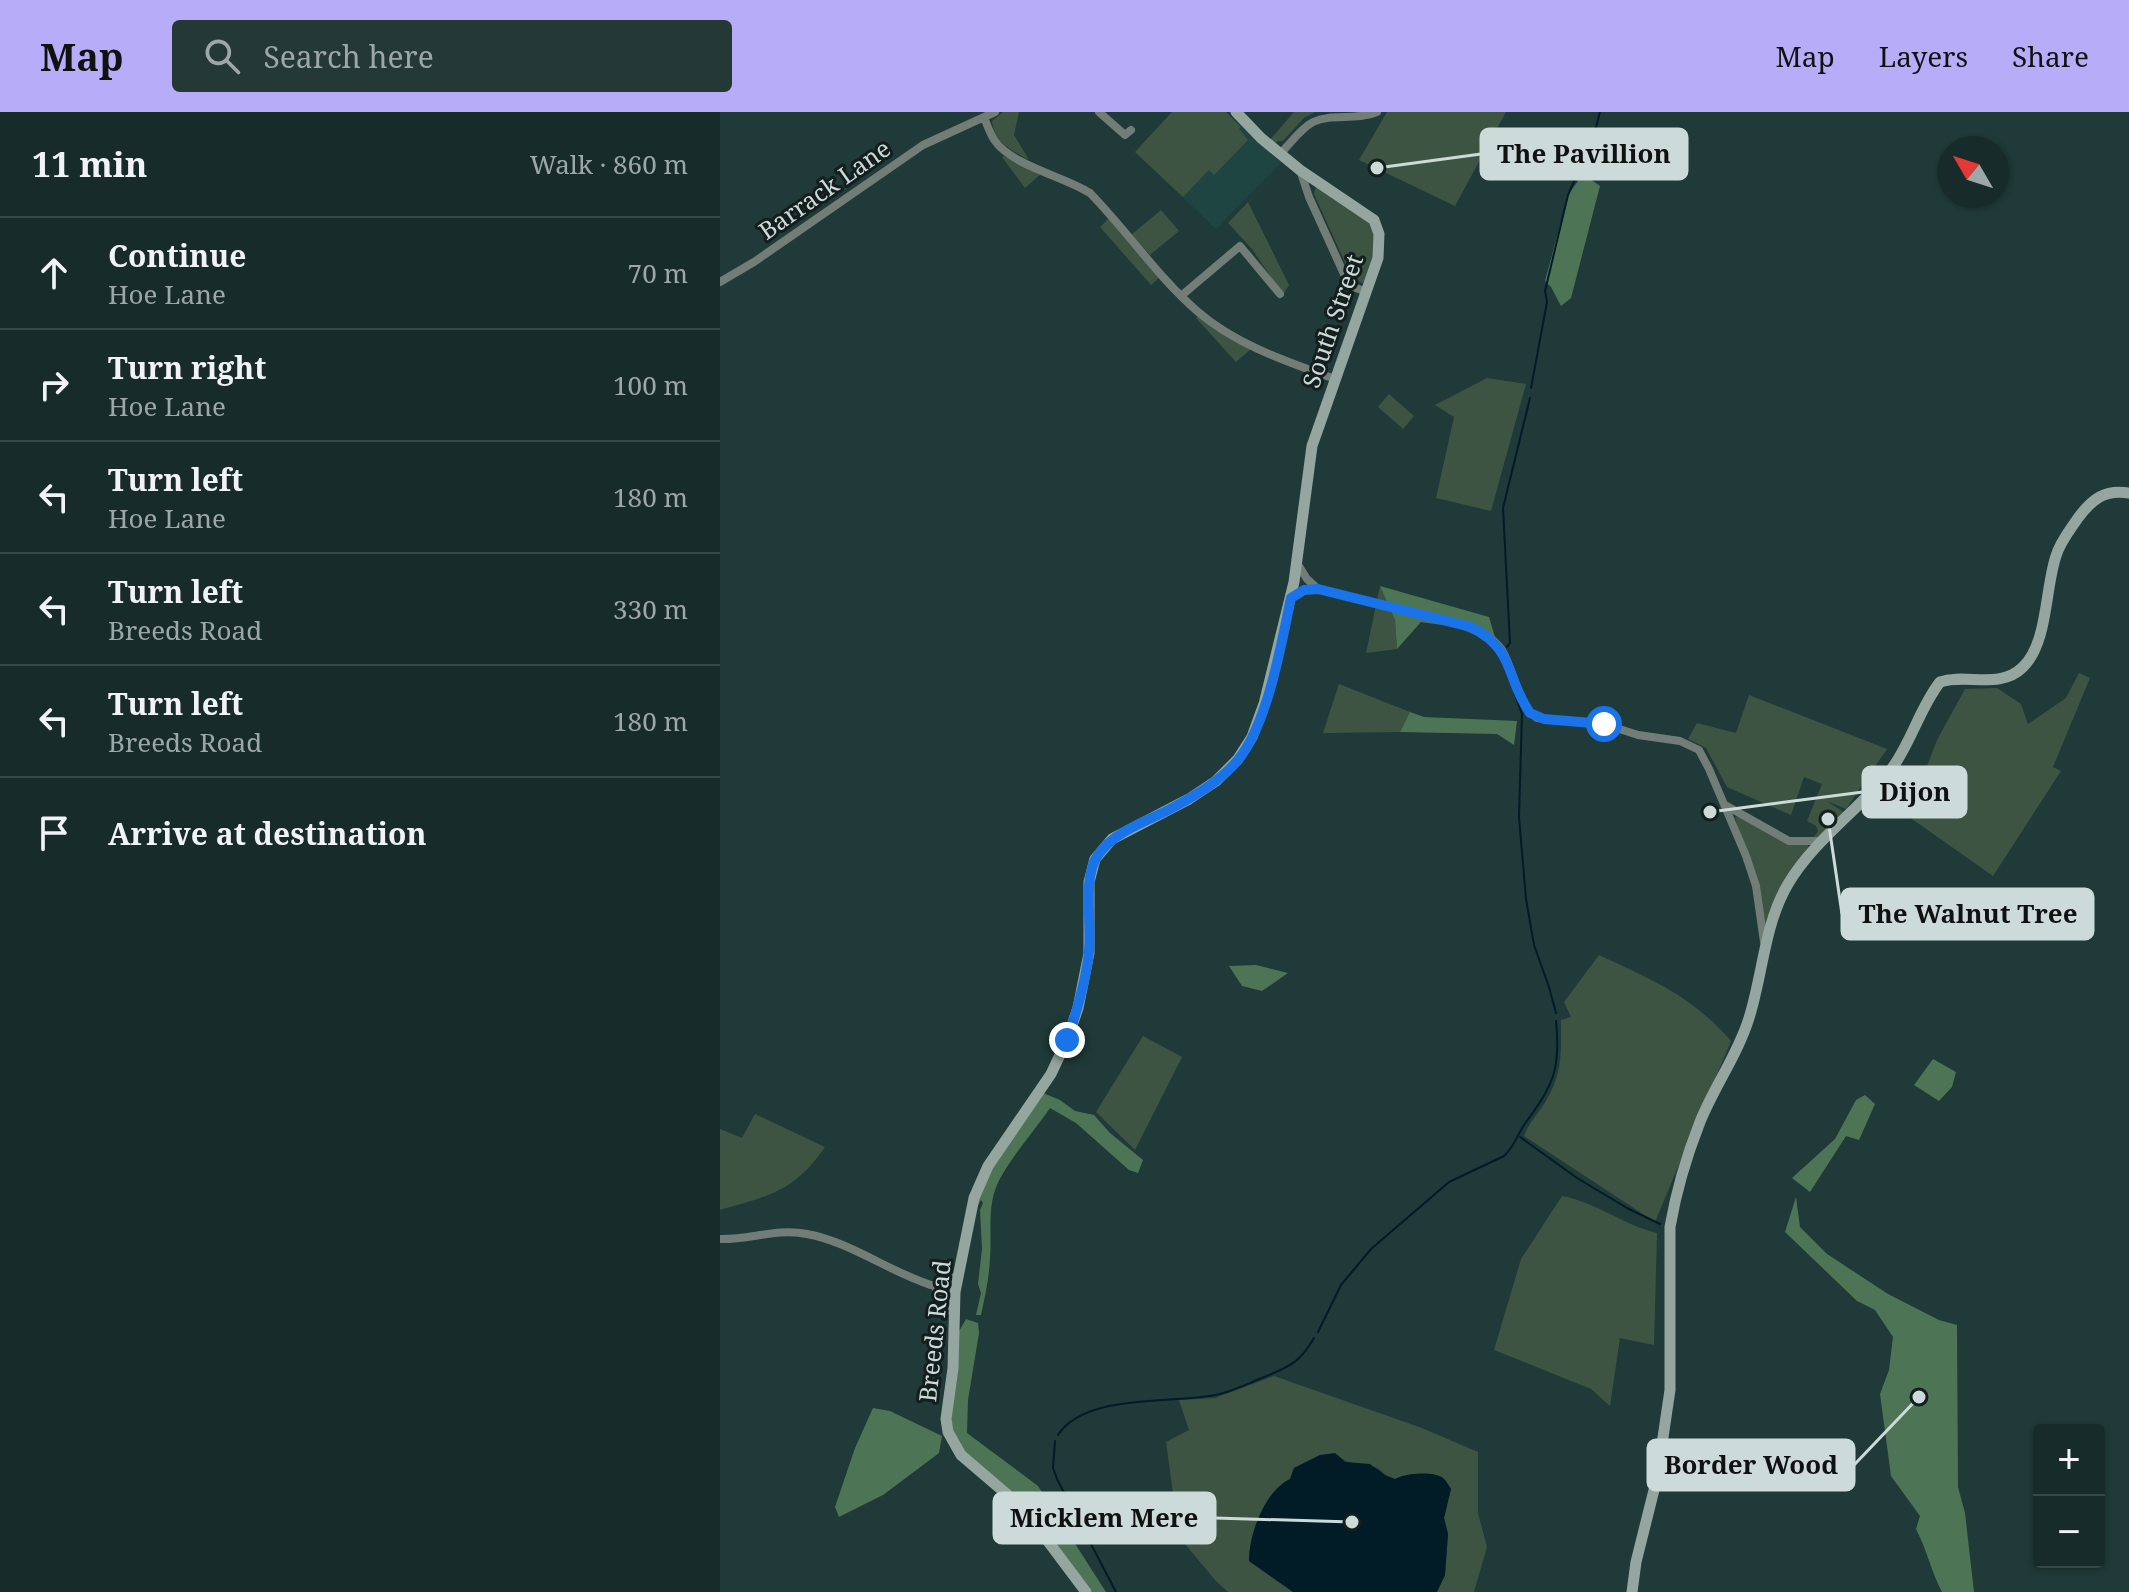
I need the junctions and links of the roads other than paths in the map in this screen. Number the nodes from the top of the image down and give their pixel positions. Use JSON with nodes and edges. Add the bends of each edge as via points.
{"nodes":[{"id":1,"x":995,"y":112,"type":"edge"},
{"id":2,"x":1099,"y":112,"type":"edge"},
{"id":3,"x":1236,"y":112,"type":"edge"},
{"id":4,"x":1377,"y":112,"type":"edge"},
{"id":5,"x":1366,"y":114,"type":"edge"},
{"id":6,"x":984,"y":117,"type":"junction"},
{"id":7,"x":1131,"y":130,"type":"dead end"},
{"id":8,"x":1280,"y":154,"type":"junction"},
{"id":9,"x":1300,"y":170,"type":"junction"},
{"id":10,"x":720,"y":282,"type":"edge"},
{"id":11,"x":1366,"y":292,"type":"junction"},
{"id":12,"x":1280,"y":294,"type":"dead end"},
{"id":13,"x":1181,"y":296,"type":"junction"},
{"id":14,"x":1335,"y":379,"type":"junction"},
{"id":15,"x":2129,"y":493,"type":"edge"},
{"id":16,"x":1297,"y":563,"type":"junction"},
{"id":17,"x":1318,"y":589,"type":"junction"},
{"id":18,"x":1291,"y":598,"type":"junction"},
{"id":19,"x":1725,"y":805,"type":"junction"},
{"id":20,"x":1822,"y":841,"type":"junction"},
{"id":21,"x":1765,"y":947,"type":"junction"},
{"id":22,"x":720,"y":1239,"type":"edge"},
{"id":23,"x":958,"y":1276,"type":"junction"},
{"id":24,"x":934,"y":1286,"type":"junction"},
{"id":25,"x":953,"y":1314,"type":"junction"},
{"id":26,"x":1086,"y":1592,"type":"edge"},
{"id":27,"x":1632,"y":1592,"type":"edge"}],
"edges":[{"from":1,"to":6,"type":"street","name":"Barrack Lane"},
{"from":2,"to":7,"type":"street","via":[[1125,135]]},
{"from":3,"to":8,"type":"street","name":"South Street"},
{"from":4,"to":5,"type":"street"},
{"from":5,"to":8,"type":"street","via":[[1314,122]]},
{"from":6,"to":10,"type":"street","name":"Barrack Lane","via":[[923,145]]},
{"from":6,"to":13,"type":"street","via":[[993,138],[1014,157],[1090,193]]},
{"from":8,"to":9,"type":"street","name":"South Street"},
{"from":9,"to":11,"type":"street","via":[[1349,285]]},
{"from":9,"to":11,"type":"street","name":"South Street","via":[[1374,220],[1380,246]]},
{"from":11,"to":14,"type":"street","name":"South Street"},
{"from":12,"to":13,"type":"street","via":[[1240,246]]},
{"from":13,"to":14,"type":"street","via":[[1211,322],[1270,355]]},
{"from":14,"to":16,"type":"street","name":"South Street","via":[[1312,446]]},
{"from":15,"to":20,"type":"street","via":[[2098,497],[2066,537],[2055,559],[2041,631],[2023,667],[2000,678],[1940,682],[1898,760]]},
{"from":16,"to":17,"type":"street"},
{"from":16,"to":18,"type":"street","name":"Breeds Road"},
{"from":17,"to":18,"type":"street"},
{"from":17,"to":19,"type":"street","via":[[1471,627],[1502,651],[1530,713],[1604,724],[1693,747]]},
{"from":18,"to":23,"type":"street","name":"Breeds Road","via":[[1259,721],[1238,759],[1189,799],[1112,839],[1095,859],[1089,882],[1089,953],[1078,1008],[1051,1074],[980,1182]]},
{"from":19,"to":20,"type":"street","via":[[1789,841]]},
{"from":19,"to":21,"type":"street","via":[[1756,886]]},
{"from":20,"to":21,"type":"street","via":[[1784,891]]},
{"from":21,"to":27,"type":"street","via":[[1749,1019],[1700,1122],[1674,1207],[1670,1390]]},
{"from":22,"to":24,"type":"street","via":[[771,1232],[807,1234]]},
{"from":23,"to":24,"type":"street"},
{"from":23,"to":25,"type":"street","name":"Breeds Road"},
{"from":24,"to":25,"type":"street"},
{"from":25,"to":26,"type":"street","name":"Breeds Road","via":[[946,1419],[953,1445],[1023,1508]]}]}
